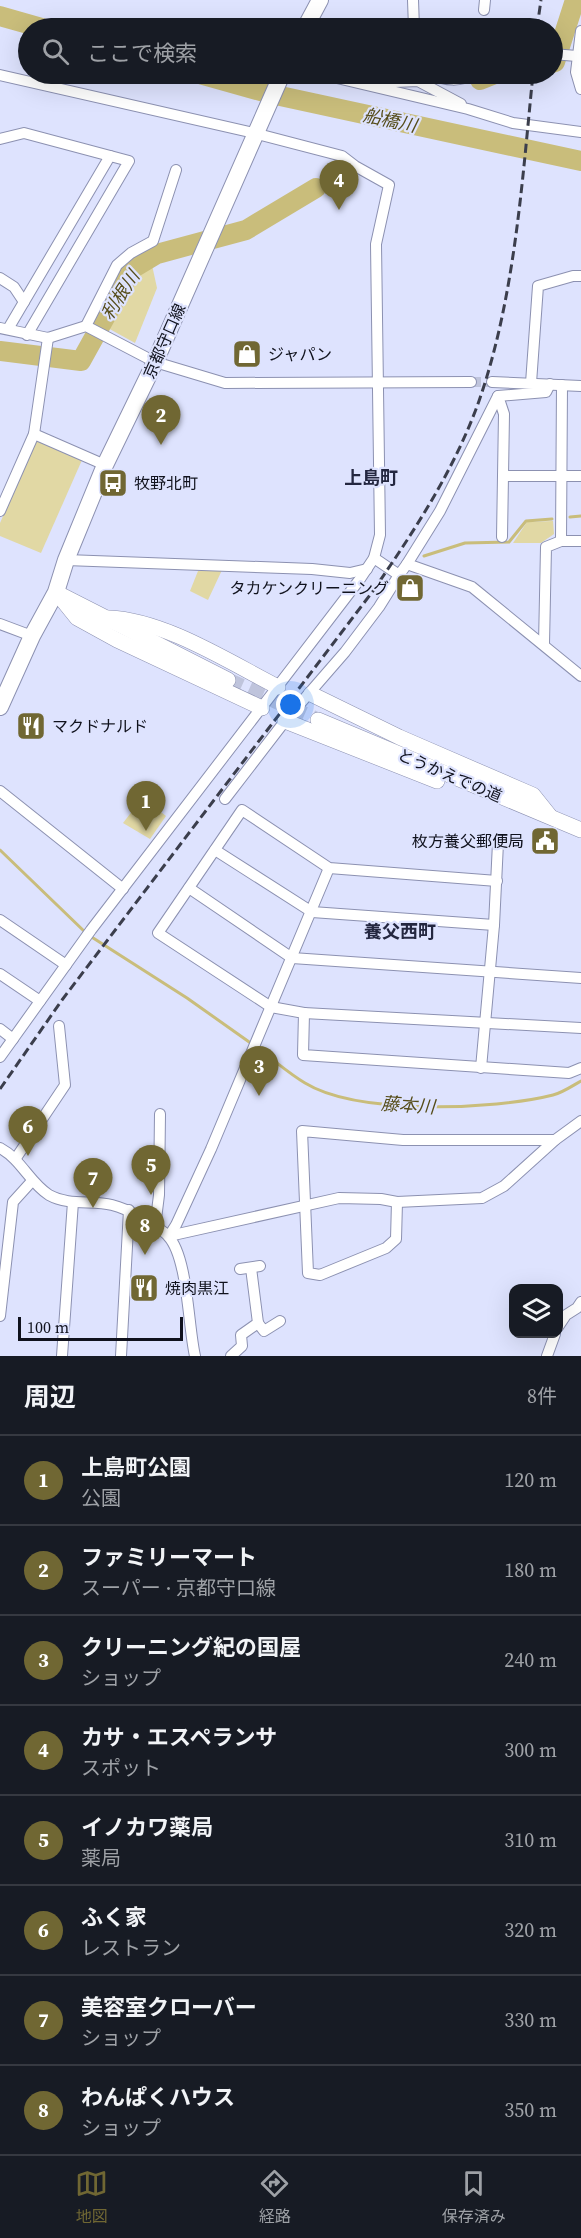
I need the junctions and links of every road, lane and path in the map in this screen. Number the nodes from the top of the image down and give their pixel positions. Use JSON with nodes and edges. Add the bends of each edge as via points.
{"nodes":[{"id":1,"x":320,"y":0,"type":"edge"},
{"id":2,"x":413,"y":0,"type":"edge"},
{"id":3,"x":310,"y":18,"type":"edge"},
{"id":4,"x":414,"y":18,"type":"edge"},
{"id":5,"x":581,"y":31,"type":"edge"},
{"id":6,"x":563,"y":55,"type":"edge"},
{"id":7,"x":577,"y":56,"type":"junction"},
{"id":8,"x":0,"y":75,"type":"edge"},
{"id":9,"x":18,"y":79,"type":"edge"},
{"id":10,"x":44,"y":84,"type":"edge"},
{"id":11,"x":276,"y":84,"type":"edge"},
{"id":12,"x":362,"y":84,"type":"edge"},
{"id":13,"x":428,"y":84,"type":"edge"},
{"id":14,"x":581,"y":89,"type":"edge"},
{"id":15,"x":468,"y":110,"type":"junction"},
{"id":16,"x":257,"y":128,"type":"junction"},
{"id":17,"x":581,"y":132,"type":"edge"},
{"id":18,"x":0,"y":139,"type":"edge"},
{"id":19,"x":110,"y":156,"type":"junction"},
{"id":20,"x":176,"y":170,"type":"dead end"},
{"id":21,"x":581,"y":276,"type":"edge"},
{"id":22,"x":0,"y":278,"type":"edge"},
{"id":23,"x":24,"y":302,"type":"junction"},
{"id":24,"x":89,"y":328,"type":"junction"},
{"id":25,"x":4,"y":329,"type":"edge"},
{"id":26,"x":27,"y":335,"type":"junction"},
{"id":27,"x":47,"y":343,"type":"junction"},
{"id":28,"x":155,"y":362,"type":"junction"},
{"id":29,"x":378,"y":382,"type":"junction"},
{"id":30,"x":471,"y":382,"type":"tunnel mouth"},
{"id":31,"x":492,"y":382,"type":"tunnel mouth"},
{"id":32,"x":531,"y":383,"type":"junction"},
{"id":33,"x":550,"y":384,"type":"junction"},
{"id":34,"x":562,"y":385,"type":"junction"},
{"id":35,"x":581,"y":386,"type":"edge"},
{"id":36,"x":498,"y":396,"type":"junction"},
{"id":37,"x":34,"y":434,"type":"junction"},
{"id":38,"x":105,"y":465,"type":"junction"},
{"id":39,"x":503,"y":476,"type":"junction"},
{"id":40,"x":581,"y":476,"type":"edge"},
{"id":41,"x":562,"y":477,"type":"junction"},
{"id":42,"x":0,"y":511,"type":"edge"},
{"id":43,"x":502,"y":537,"type":"dead end"},
{"id":44,"x":561,"y":541,"type":"junction"},
{"id":45,"x":581,"y":541,"type":"edge"},
{"id":46,"x":374,"y":558,"type":"junction"},
{"id":47,"x":66,"y":560,"type":"junction"},
{"id":48,"x":407,"y":564,"type":"junction"},
{"id":49,"x":367,"y":569,"type":"junction"},
{"id":50,"x":399,"y":574,"type":"junction"},
{"id":51,"x":56,"y":592,"type":"junction"},
{"id":52,"x":106,"y":618,"type":"junction"},
{"id":53,"x":0,"y":624,"type":"edge"},
{"id":54,"x":32,"y":636,"type":"junction"},
{"id":55,"x":544,"y":644,"type":"junction"},
{"id":56,"x":581,"y":676,"type":"edge"},
{"id":57,"x":228,"y":680,"type":"tunnel mouth"},
{"id":58,"x":278,"y":687,"type":"junction"},
{"id":59,"x":311,"y":693,"type":"junction"},
{"id":60,"x":0,"y":707,"type":"edge"},
{"id":61,"x":262,"y":708,"type":"junction"},
{"id":62,"x":318,"y":720,"type":"tunnel mouth"},
{"id":63,"x":285,"y":721,"type":"junction"},
{"id":64,"x":0,"y":791,"type":"edge"},
{"id":65,"x":225,"y":799,"type":"dead end"},
{"id":66,"x":551,"y":817,"type":"junction"},
{"id":67,"x":581,"y":830,"type":"edge"},
{"id":68,"x":498,"y":843,"type":"dead end"},
{"id":69,"x":215,"y":850,"type":"junction"},
{"id":70,"x":329,"y":868,"type":"junction"},
{"id":71,"x":497,"y":881,"type":"junction"},
{"id":72,"x":189,"y":888,"type":"junction"},
{"id":73,"x":123,"y":889,"type":"junction"},
{"id":74,"x":312,"y":912,"type":"junction"},
{"id":75,"x":0,"y":920,"type":"edge"},
{"id":76,"x":494,"y":925,"type":"junction"},
{"id":77,"x":292,"y":958,"type":"junction"},
{"id":78,"x":66,"y":965,"type":"junction"},
{"id":79,"x":490,"y":971,"type":"junction"},
{"id":80,"x":0,"y":974,"type":"edge"},
{"id":81,"x":581,"y":978,"type":"edge"},
{"id":82,"x":39,"y":1001,"type":"junction"},
{"id":83,"x":271,"y":1006,"type":"junction"},
{"id":84,"x":304,"y":1013,"type":"junction"},
{"id":85,"x":484,"y":1021,"type":"junction"},
{"id":86,"x":59,"y":1026,"type":"dead end"},
{"id":87,"x":581,"y":1028,"type":"edge"},
{"id":88,"x":0,"y":1029,"type":"edge"},
{"id":89,"x":13,"y":1038,"type":"junction"},
{"id":90,"x":0,"y":1057,"type":"edge"},
{"id":91,"x":481,"y":1068,"type":"junction"},
{"id":92,"x":581,"y":1068,"type":"edge"},
{"id":93,"x":160,"y":1114,"type":"dead end"},
{"id":94,"x":581,"y":1121,"type":"edge"},
{"id":95,"x":555,"y":1140,"type":"junction"},
{"id":96,"x":0,"y":1148,"type":"edge"},
{"id":97,"x":16,"y":1158,"type":"junction"},
{"id":98,"x":32,"y":1181,"type":"junction"},
{"id":99,"x":73,"y":1202,"type":"junction"},
{"id":100,"x":398,"y":1202,"type":"junction"},
{"id":101,"x":304,"y":1205,"type":"junction"},
{"id":102,"x":129,"y":1210,"type":"junction"},
{"id":103,"x":155,"y":1227,"type":"junction"},
{"id":104,"x":169,"y":1236,"type":"junction"},
{"id":105,"x":250,"y":1268,"type":"dead end"},
{"id":106,"x":581,"y":1302,"type":"edge"},
{"id":107,"x":0,"y":1316,"type":"edge"},
{"id":108,"x":563,"y":1320,"type":"edge"},
{"id":109,"x":280,"y":1321,"type":"dead end"},
{"id":110,"x":258,"y":1323,"type":"junction"},
{"id":111,"x":554,"y":1338,"type":"edge"},
{"id":112,"x":62,"y":1356,"type":"edge"},
{"id":113,"x":121,"y":1356,"type":"edge"},
{"id":114,"x":195,"y":1356,"type":"edge"},
{"id":115,"x":231,"y":1356,"type":"edge"},
{"id":116,"x":547,"y":1356,"type":"edge"}],
"edges":[{"from":1,"to":3,"type":"main road"},
{"from":2,"to":4,"type":"street"},
{"from":5,"to":7,"type":"street"},
{"from":6,"to":7,"type":"street"},
{"from":7,"to":14,"type":"street"},
{"from":8,"to":9,"type":"street"},
{"from":10,"to":16,"type":"street"},
{"from":11,"to":16,"type":"main road","name":"京都守口線"},
{"from":12,"to":15,"type":"street"},
{"from":13,"to":15,"type":"street"},
{"from":15,"to":17,"type":"street","via":[[513,123]]},
{"from":16,"to":28,"type":"main road","name":"京都守口線"},
{"from":16,"to":29,"type":"street","via":[[342,156],[389,185],[376,244]]},
{"from":18,"to":19,"type":"street","via":[[24,133]]},
{"from":19,"to":23,"type":"street"},
{"from":19,"to":26,"type":"street","via":[[129,161]]},
{"from":20,"to":24,"type":"street","via":[[153,241],[117,265]]},
{"from":21,"to":32,"type":"street","via":[[538,286]]},
{"from":22,"to":23,"type":"street","via":[[14,287]]},
{"from":23,"to":25,"type":"street"},
{"from":24,"to":27,"type":"street"},
{"from":24,"to":28,"type":"street"},
{"from":25,"to":26,"type":"street"},
{"from":26,"to":27,"type":"street"},
{"from":27,"to":37,"type":"street"},
{"from":28,"to":29,"type":"street","via":[[225,383]]},
{"from":28,"to":38,"type":"main road","name":"京都守口線"},
{"from":29,"to":30,"type":"street"},
{"from":29,"to":46,"type":"street","via":[[380,535]]},
{"from":31,"to":32,"type":"street"},
{"from":32,"to":33,"type":"street"},
{"from":33,"to":34,"type":"street"},
{"from":33,"to":36,"type":"street","via":[[546,392]]},
{"from":34,"to":35,"type":"street"},
{"from":34,"to":41,"type":"street"},
{"from":36,"to":39,"type":"street","via":[[504,414]]},
{"from":36,"to":48,"type":"street","via":[[440,511]]},
{"from":37,"to":38,"type":"street"},
{"from":37,"to":42,"type":"street"},
{"from":38,"to":47,"type":"main road","name":"京都守口線"},
{"from":39,"to":41,"type":"street"},
{"from":39,"to":43,"type":"street"},
{"from":40,"to":41,"type":"street"},
{"from":41,"to":44,"type":"street"},
{"from":44,"to":45,"type":"street"},
{"from":44,"to":55,"type":"street","via":[[546,548]]},
{"from":46,"to":49,"type":"street"},
{"from":46,"to":50,"type":"street"},
{"from":47,"to":49,"type":"street","via":[[350,573]]},
{"from":47,"to":51,"type":"main road","name":"京都守口線"},
{"from":48,"to":50,"type":"street"},
{"from":48,"to":55,"type":"street","via":[[472,587]]},
{"from":49,"to":58,"type":"street"},
{"from":50,"to":59,"type":"street","via":[[379,607]]},
{"from":51,"to":52,"type":"street"},
{"from":51,"to":54,"type":"main road","name":"京都守口線"},
{"from":51,"to":61,"type":"street","via":[[77,618]]},
{"from":52,"to":57,"type":"street"},
{"from":52,"to":58,"type":"street","via":[[130,619],[191,642]]},
{"from":53,"to":54,"type":"street"},
{"from":54,"to":60,"type":"main road","name":"京都守口線"},
{"from":55,"to":56,"type":"street"},
{"from":58,"to":61,"type":"street"},
{"from":59,"to":63,"type":"street"},
{"from":59,"to":66,"type":"street","via":[[399,737],[533,795]]},
{"from":61,"to":73,"type":"street"},
{"from":62,"to":66,"type":"street","name":"とうかえでの道"},
{"from":63,"to":65,"type":"street"},
{"from":63,"to":66,"type":"street","via":[[502,806]]},
{"from":64,"to":73,"type":"street"},
{"from":66,"to":67,"type":"street","name":"とうかえでの道"},
{"from":68,"to":71,"type":"street"},
{"from":69,"to":70,"type":"street","via":[[242,810]]},
{"from":69,"to":72,"type":"street"},
{"from":69,"to":74,"type":"street"},
{"from":70,"to":71,"type":"street"},
{"from":70,"to":74,"type":"street"},
{"from":71,"to":76,"type":"street"},
{"from":72,"to":77,"type":"street"},
{"from":72,"to":83,"type":"street","via":[[158,933]]},
{"from":73,"to":78,"type":"street"},
{"from":74,"to":76,"type":"street"},
{"from":74,"to":77,"type":"street"},
{"from":75,"to":78,"type":"street"},
{"from":76,"to":79,"type":"street"},
{"from":77,"to":79,"type":"street"},
{"from":77,"to":83,"type":"street"},
{"from":78,"to":82,"type":"street"},
{"from":79,"to":81,"type":"street"},
{"from":79,"to":85,"type":"street"},
{"from":80,"to":82,"type":"street"},
{"from":82,"to":89,"type":"street"},
{"from":83,"to":84,"type":"street"},
{"from":83,"to":104,"type":"street","via":[[211,1149]]},
{"from":84,"to":85,"type":"street"},
{"from":84,"to":91,"type":"street","via":[[303,1055]]},
{"from":85,"to":87,"type":"street"},
{"from":85,"to":91,"type":"street"},
{"from":86,"to":97,"type":"street","via":[[65,1085]]},
{"from":88,"to":89,"type":"street"},
{"from":89,"to":90,"type":"street"},
{"from":91,"to":92,"type":"street","via":[[569,1073]]},
{"from":93,"to":103,"type":"street"},
{"from":94,"to":95,"type":"street"},
{"from":95,"to":100,"type":"street","via":[[504,1186],[482,1198]]},
{"from":95,"to":101,"type":"street","via":[[403,1140],[302,1131]]},
{"from":96,"to":97,"type":"street"},
{"from":97,"to":98,"type":"street"},
{"from":98,"to":99,"type":"street","via":[[51,1196]]},
{"from":98,"to":107,"type":"street","via":[[13,1202]]},
{"from":99,"to":102,"type":"street","via":[[111,1204]]},
{"from":99,"to":112,"type":"street"},
{"from":100,"to":101,"type":"street","via":[[339,1198]]},
{"from":100,"to":101,"type":"street","via":[[396,1239],[386,1248],[320,1275],[308,1273]]},
{"from":101,"to":104,"type":"street"},
{"from":102,"to":103,"type":"street"},
{"from":102,"to":113,"type":"street"},
{"from":103,"to":104,"type":"street"},
{"from":104,"to":114,"type":"street","via":[[181,1261]]},
{"from":105,"to":110,"type":"street"},
{"from":106,"to":108,"type":"street"},
{"from":109,"to":110,"type":"street","via":[[264,1330]]},
{"from":110,"to":115,"type":"street","via":[[241,1335],[242,1346]]},
{"from":111,"to":116,"type":"street"}]}
